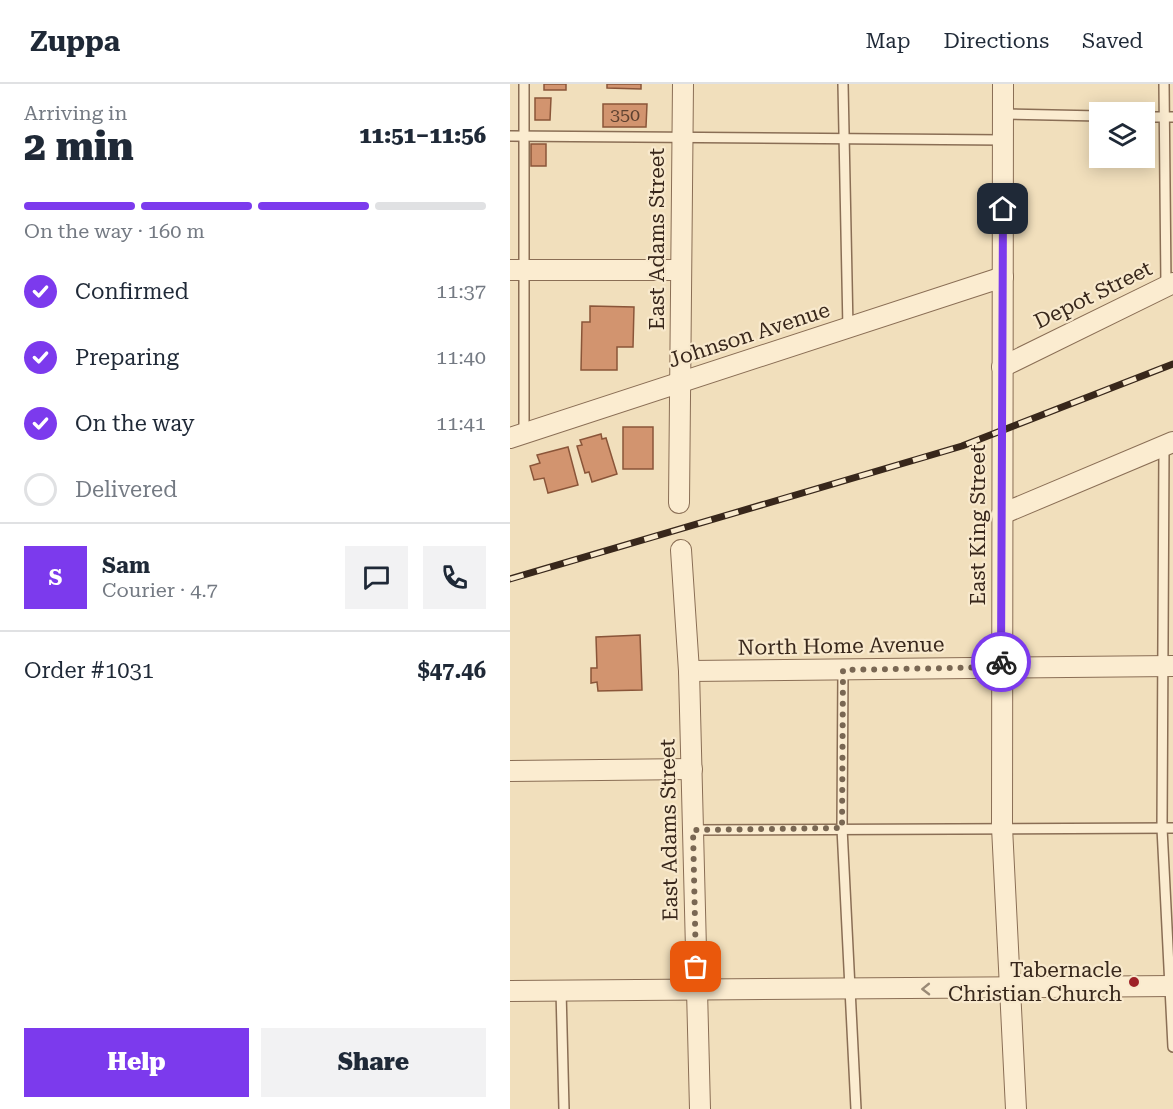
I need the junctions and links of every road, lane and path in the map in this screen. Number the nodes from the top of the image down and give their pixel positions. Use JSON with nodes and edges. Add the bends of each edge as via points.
{"nodes":[{"id":1,"x":524,"y":84,"type":"edge"},
{"id":2,"x":683,"y":84,"type":"edge"},
{"id":3,"x":843,"y":84,"type":"edge"},
{"id":4,"x":1003,"y":84,"type":"edge"},
{"id":5,"x":1164,"y":84,"type":"edge"},
{"id":6,"x":1003,"y":114,"type":"junction"},
{"id":7,"x":1089,"y":116,"type":"edge"},
{"id":8,"x":1169,"y":117,"type":"edge"},
{"id":9,"x":510,"y":136,"type":"edge"},
{"id":10,"x":523,"y":136,"type":"junction"},
{"id":11,"x":682,"y":138,"type":"junction"},
{"id":12,"x":842,"y":140,"type":"junction"},
{"id":13,"x":1004,"y":141,"type":"junction"},
{"id":14,"x":516,"y":270,"type":"edge"},
{"id":15,"x":681,"y":270,"type":"junction"},
{"id":16,"x":1003,"y":277,"type":"junction"},
{"id":17,"x":1170,"y":284,"type":"edge"},
{"id":18,"x":848,"y":329,"type":"junction"},
{"id":19,"x":1002,"y":366,"type":"junction"},
{"id":20,"x":680,"y":383,"type":"junction"},
{"id":21,"x":517,"y":435,"type":"edge"},
{"id":22,"x":1168,"y":444,"type":"edge"},
{"id":23,"x":679,"y":503,"type":"dead end"},
{"id":24,"x":1168,"y":503,"type":"edge"},
{"id":25,"x":1002,"y":514,"type":"junction"},
{"id":26,"x":681,"y":550,"type":"dead end"},
{"id":27,"x":1001,"y":667,"type":"junction"},
{"id":28,"x":1168,"y":667,"type":"edge"},
{"id":29,"x":843,"y":670,"type":"junction"},
{"id":30,"x":689,"y":671,"type":"junction"},
{"id":31,"x":692,"y":769,"type":"junction"},
{"id":32,"x":510,"y":771,"type":"edge"},
{"id":33,"x":1002,"y":827,"type":"junction"},
{"id":34,"x":842,"y":828,"type":"junction"},
{"id":35,"x":1162,"y":828,"type":"junction"},
{"id":36,"x":1173,"y":828,"type":"edge"},
{"id":37,"x":693,"y":830,"type":"junction"},
{"id":38,"x":1171,"y":986,"type":"edge"},
{"id":39,"x":1010,"y":988,"type":"junction"},
{"id":40,"x":697,"y":989,"type":"junction"},
{"id":41,"x":850,"y":989,"type":"junction"},
{"id":42,"x":561,"y":990,"type":"junction"},
{"id":43,"x":510,"y":991,"type":"edge"},
{"id":44,"x":1173,"y":1047,"type":"edge"},
{"id":45,"x":564,"y":1109,"type":"edge"},
{"id":46,"x":700,"y":1109,"type":"edge"},
{"id":47,"x":856,"y":1109,"type":"edge"},
{"id":48,"x":1016,"y":1109,"type":"edge"}],
"edges":[{"from":1,"to":10,"type":"lane"},
{"from":2,"to":11,"type":"street","name":"East Adams Street"},
{"from":3,"to":12,"type":"lane"},
{"from":4,"to":6,"type":"street","name":"East King Street"},
{"from":5,"to":8,"type":"lane"},
{"from":6,"to":7,"type":"lane"},
{"from":6,"to":13,"type":"street","name":"East King Street"},
{"from":8,"to":17,"type":"lane"},
{"from":9,"to":10,"type":"lane"},
{"from":10,"to":11,"type":"lane"},
{"from":10,"to":14,"type":"lane"},
{"from":11,"to":12,"type":"lane"},
{"from":11,"to":15,"type":"street","name":"East Adams Street"},
{"from":12,"to":13,"type":"lane"},
{"from":12,"to":18,"type":"lane"},
{"from":13,"to":16,"type":"street","name":"East King Street"},
{"from":14,"to":15,"type":"street"},
{"from":14,"to":21,"type":"lane"},
{"from":15,"to":20,"type":"street","name":"East Adams Street"},
{"from":16,"to":18,"type":"street","name":"Johnson Avenue"},
{"from":16,"to":19,"type":"street","name":"East King Street"},
{"from":17,"to":19,"type":"street","name":"Depot Street"},
{"from":18,"to":20,"type":"street","name":"Johnson Avenue"},
{"from":19,"to":25,"type":"street","name":"East King Street"},
{"from":20,"to":21,"type":"street","name":"Johnson Avenue"},
{"from":20,"to":23,"type":"street","name":"East Adams Street"},
{"from":22,"to":24,"type":"lane"},
{"from":22,"to":25,"type":"street"},
{"from":24,"to":28,"type":"lane"},
{"from":25,"to":27,"type":"street","name":"East King Street"},
{"from":26,"to":30,"type":"street","name":"East Adams Street"},
{"from":27,"to":28,"type":"street","name":"North Home Avenue"},
{"from":27,"to":29,"type":"street","name":"North Home Avenue"},
{"from":27,"to":33,"type":"street","name":"East King Street"},
{"from":28,"to":35,"type":"lane"},
{"from":29,"to":30,"type":"street","name":"North Home Avenue"},
{"from":29,"to":34,"type":"lane"},
{"from":30,"to":31,"type":"street","name":"East Adams Street"},
{"from":31,"to":32,"type":"street"},
{"from":31,"to":37,"type":"street","name":"East Adams Street"},
{"from":33,"to":34,"type":"lane"},
{"from":33,"to":35,"type":"lane"},
{"from":33,"to":39,"type":"street","name":"East King Street"},
{"from":34,"to":37,"type":"lane"},
{"from":34,"to":41,"type":"lane"},
{"from":35,"to":36,"type":"lane"},
{"from":35,"to":38,"type":"lane"},
{"from":37,"to":40,"type":"street","name":"East Adams Street"},
{"from":38,"to":39,"type":"street"},
{"from":38,"to":44,"type":"lane"},
{"from":39,"to":41,"type":"street","one_way":true},
{"from":39,"to":48,"type":"street","name":"East King Street"},
{"from":40,"to":41,"type":"street"},
{"from":40,"to":42,"type":"street"},
{"from":40,"to":46,"type":"street","name":"East Adams Street"},
{"from":41,"to":47,"type":"lane"},
{"from":42,"to":43,"type":"street"},
{"from":42,"to":45,"type":"lane"}]}
